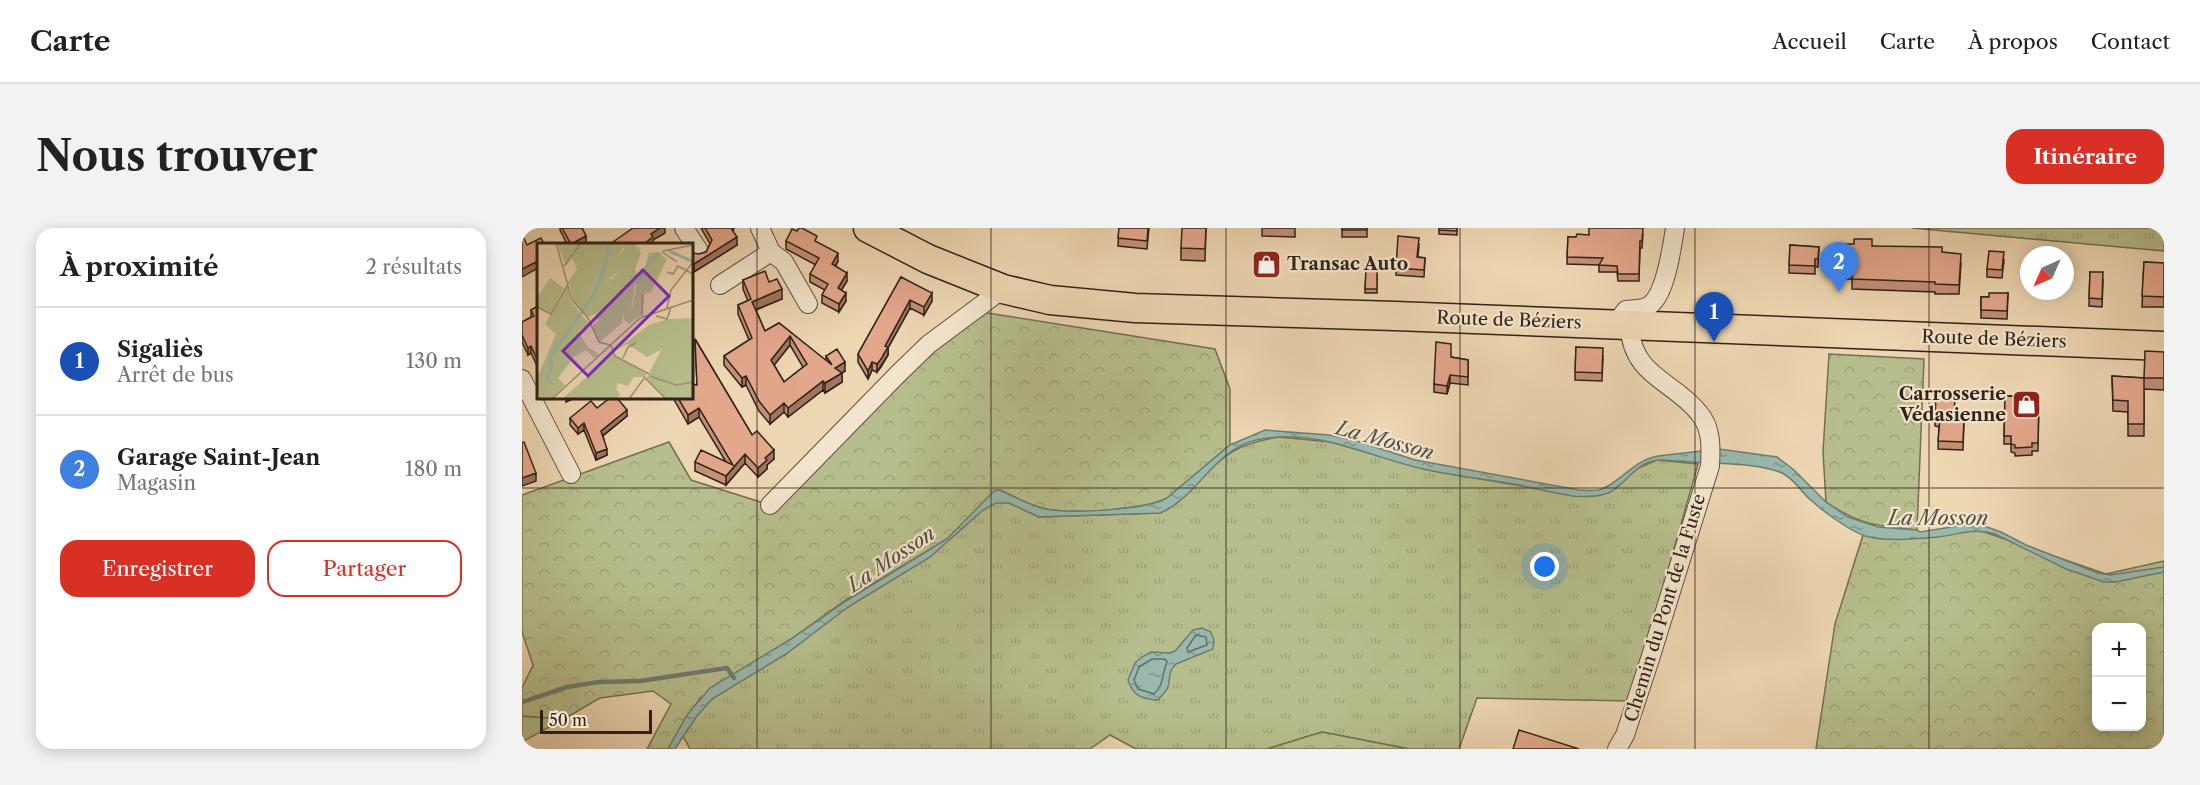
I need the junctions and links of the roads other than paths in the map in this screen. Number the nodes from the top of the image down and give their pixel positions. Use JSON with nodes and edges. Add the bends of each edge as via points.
{"nodes":[{"id":1,"x":684,"y":228,"type":"edge"},
{"id":2,"x":760,"y":228,"type":"edge"},
{"id":3,"x":868,"y":228,"type":"edge"},
{"id":4,"x":1675,"y":228,"type":"edge"},
{"id":5,"x":699,"y":251,"type":"edge"},
{"id":6,"x":771,"y":252,"type":"junction"},
{"id":7,"x":720,"y":285,"type":"dead end"},
{"id":8,"x":1004,"y":289,"type":"junction"},
{"id":9,"x":808,"y":304,"type":"dead end"},
{"id":10,"x":1622,"y":325,"type":"junction"},
{"id":11,"x":2164,"y":346,"type":"edge"},
{"id":12,"x":522,"y":379,"type":"edge"},
{"id":13,"x":571,"y":474,"type":"dead end"},
{"id":14,"x":770,"y":505,"type":"dead end"},
{"id":15,"x":1617,"y":749,"type":"edge"}],
"edges":[{"from":1,"to":5,"type":"street"},
{"from":2,"to":6,"type":"street"},
{"from":3,"to":8,"type":"main road","name":"Route de Béziers","via":[[928,259]]},
{"from":4,"to":10,"type":"street","via":[[1662,285],[1649,306],[1626,310]]},
{"from":6,"to":7,"type":"street"},
{"from":6,"to":9,"type":"street","via":[[784,262]]},
{"from":8,"to":10,"type":"main road","name":"Route de Béziers","via":[[1050,300],[1135,308]]},
{"from":8,"to":14,"type":"street","via":[[929,344]]},
{"from":10,"to":11,"type":"main road","name":"Route de Béziers"},
{"from":10,"to":15,"type":"street","name":"Chemin du Pont de la Fuste","via":[[1638,358],[1651,373],[1700,413],[1711,447],[1710,466],[1650,659]]},
{"from":12,"to":13,"type":"street"}]}
